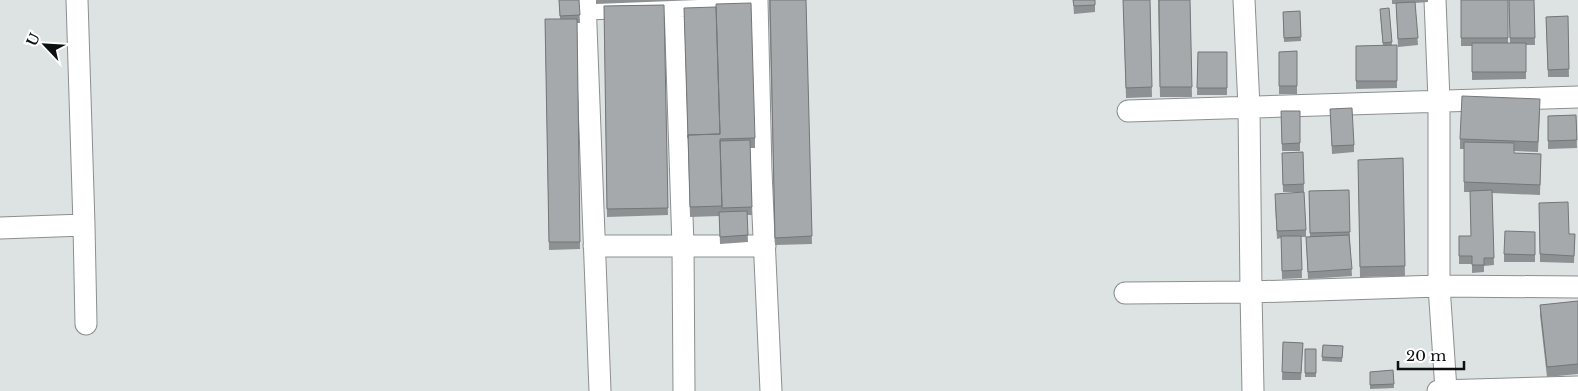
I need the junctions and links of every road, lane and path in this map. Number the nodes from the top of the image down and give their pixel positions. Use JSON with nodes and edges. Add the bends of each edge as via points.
{"nodes":[{"id":1,"x":78,"y":0,"type":"edge"},
{"id":2,"x":1244,"y":0,"type":"edge"},
{"id":3,"x":1435,"y":0,"type":"edge"},
{"id":4,"x":757,"y":1,"type":"edge"},
{"id":5,"x":585,"y":4,"type":"edge"},
{"id":6,"x":675,"y":5,"type":"junction"},
{"id":7,"x":1578,"y":97,"type":"edge"},
{"id":8,"x":1439,"y":100,"type":"junction"},
{"id":9,"x":1249,"y":107,"type":"junction"},
{"id":10,"x":1128,"y":111,"type":"dead end"},
{"id":11,"x":84,"y":225,"type":"junction"},
{"id":12,"x":0,"y":228,"type":"edge"},
{"id":13,"x":594,"y":246,"type":"junction"},
{"id":14,"x":683,"y":246,"type":"junction"},
{"id":15,"x":764,"y":246,"type":"junction"},
{"id":16,"x":1439,"y":286,"type":"junction"},
{"id":17,"x":1578,"y":288,"type":"edge"},
{"id":18,"x":1251,"y":292,"type":"junction"},
{"id":19,"x":1125,"y":294,"type":"dead end"},
{"id":20,"x":86,"y":324,"type":"dead end"},
{"id":21,"x":1578,"y":387,"type":"edge"},
{"id":22,"x":1446,"y":390,"type":"edge"},
{"id":23,"x":600,"y":391,"type":"edge"},
{"id":24,"x":684,"y":391,"type":"edge"},
{"id":25,"x":771,"y":391,"type":"edge"},
{"id":26,"x":1253,"y":391,"type":"edge"},
{"id":27,"x":1438,"y":391,"type":"edge"}],
"edges":[{"from":1,"to":11,"type":"street"},
{"from":2,"to":9,"type":"street"},
{"from":3,"to":8,"type":"street"},
{"from":4,"to":6,"type":"street"},
{"from":4,"to":15,"type":"street"},
{"from":5,"to":6,"type":"street"},
{"from":5,"to":13,"type":"street"},
{"from":6,"to":14,"type":"street"},
{"from":7,"to":8,"type":"street"},
{"from":8,"to":9,"type":"street"},
{"from":8,"to":16,"type":"street"},
{"from":9,"to":10,"type":"street"},
{"from":9,"to":18,"type":"street"},
{"from":11,"to":12,"type":"street"},
{"from":11,"to":20,"type":"street"},
{"from":13,"to":14,"type":"street"},
{"from":13,"to":23,"type":"street"},
{"from":14,"to":15,"type":"street"},
{"from":14,"to":24,"type":"street"},
{"from":15,"to":25,"type":"street"},
{"from":16,"to":17,"type":"street"},
{"from":16,"to":18,"type":"street"},
{"from":16,"to":22,"type":"street"},
{"from":18,"to":19,"type":"street"},
{"from":18,"to":26,"type":"street"},
{"from":21,"to":22,"type":"street"},
{"from":22,"to":27,"type":"street"}]}
